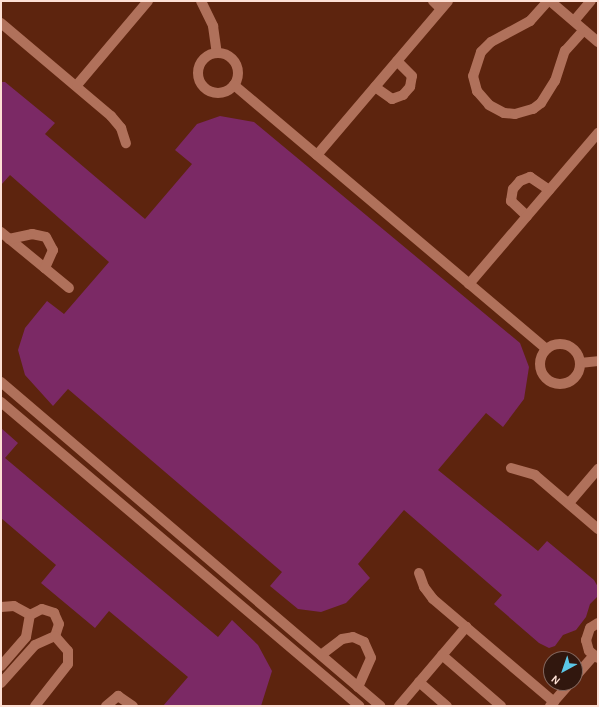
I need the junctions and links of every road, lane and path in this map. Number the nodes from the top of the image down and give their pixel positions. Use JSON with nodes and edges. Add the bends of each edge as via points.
{"nodes":[{"id":1,"x":148,"y":1,"type":"edge"},
{"id":2,"x":202,"y":1,"type":"edge"},
{"id":3,"x":434,"y":1,"type":"edge"},
{"id":4,"x":553,"y":2,"type":"edge"},
{"id":5,"x":592,"y":3,"type":"edge"},
{"id":6,"x":444,"y":5,"type":"edge"},
{"id":7,"x":574,"y":21,"type":"junction"},
{"id":8,"x":1,"y":23,"type":"edge"},
{"id":9,"x":584,"y":30,"type":"junction"},
{"id":10,"x":598,"y":42,"type":"edge"},
{"id":11,"x":217,"y":53,"type":"junction"},
{"id":12,"x":397,"y":61,"type":"junction"},
{"id":13,"x":77,"y":85,"type":"junction"},
{"id":14,"x":234,"y":85,"type":"junction"},
{"id":15,"x":375,"y":87,"type":"junction"},
{"id":16,"x":598,"y":132,"type":"edge"},
{"id":17,"x":126,"y":143,"type":"dead end"},
{"id":18,"x":317,"y":155,"type":"junction"},
{"id":19,"x":549,"y":190,"type":"junction"},
{"id":20,"x":527,"y":216,"type":"junction"},
{"id":21,"x":5,"y":235,"type":"edge"},
{"id":22,"x":45,"y":268,"type":"junction"},
{"id":23,"x":469,"y":284,"type":"junction"},
{"id":24,"x":69,"y":288,"type":"dead end"},
{"id":25,"x":546,"y":349,"type":"junction"},
{"id":26,"x":598,"y":361,"type":"edge"},
{"id":27,"x":580,"y":363,"type":"junction"},
{"id":28,"x":1,"y":382,"type":"edge"},
{"id":29,"x":1,"y":402,"type":"edge"},
{"id":30,"x":511,"y":468,"type":"dead end"},
{"id":31,"x":596,"y":476,"type":"edge"},
{"id":32,"x":569,"y":503,"type":"junction"},
{"id":33,"x":598,"y":529,"type":"edge"},
{"id":34,"x":419,"y":573,"type":"dead end"},
{"id":35,"x":1,"y":607,"type":"edge"},
{"id":36,"x":30,"y":615,"type":"junction"},
{"id":37,"x":598,"y":623,"type":"edge"},
{"id":38,"x":466,"y":627,"type":"junction"},
{"id":39,"x":55,"y":636,"type":"junction"},
{"id":40,"x":321,"y":655,"type":"junction"},
{"id":41,"x":442,"y":655,"type":"junction"},
{"id":42,"x":596,"y":657,"type":"edge"},
{"id":43,"x":1,"y":666,"type":"edge"},
{"id":44,"x":583,"y":669,"type":"edge"},
{"id":45,"x":419,"y":682,"type":"junction"},
{"id":46,"x":1,"y":683,"type":"edge"},
{"id":47,"x":358,"y":687,"type":"junction"},
{"id":48,"x":563,"y":691,"type":"edge"},
{"id":49,"x":552,"y":704,"type":"edge"},
{"id":50,"x":35,"y":706,"type":"edge"},
{"id":51,"x":106,"y":706,"type":"edge"},
{"id":52,"x":133,"y":706,"type":"edge"},
{"id":53,"x":360,"y":706,"type":"edge"},
{"id":54,"x":380,"y":706,"type":"edge"},
{"id":55,"x":399,"y":706,"type":"edge"},
{"id":56,"x":447,"y":706,"type":"edge"},
{"id":57,"x":501,"y":706,"type":"edge"}],
"edges":[{"from":1,"to":13,"type":"street"},
{"from":2,"to":11,"type":"street","via":[[212,26]]},
{"from":3,"to":6,"type":"street"},
{"from":4,"to":7,"type":"street"},
{"from":4,"to":9,"type":"street","via":[[530,21],[492,42],[481,52],[473,76],[477,91],[489,105],[504,113],[516,114],[541,104],[555,81],[565,51]]},
{"from":5,"to":7,"type":"street"},
{"from":6,"to":12,"type":"street"},
{"from":7,"to":9,"type":"street"},
{"from":8,"to":13,"type":"street"},
{"from":9,"to":10,"type":"street"},
{"from":11,"to":14,"type":"street","via":[[228,55],[236,64],[238,75]]},
{"from":11,"to":14,"type":"street","via":[[201,62],[199,80],[212,92],[224,92]]},
{"from":12,"to":15,"type":"street"},
{"from":12,"to":15,"type":"street","via":[[412,76],[410,87],[403,95],[392,99]]},
{"from":13,"to":17,"type":"street","via":[[117,122]]},
{"from":14,"to":18,"type":"street"},
{"from":15,"to":18,"type":"street"},
{"from":16,"to":19,"type":"street"},
{"from":18,"to":23,"type":"street"},
{"from":19,"to":20,"type":"street"},
{"from":19,"to":20,"type":"street","via":[[530,178],[525,178],[516,185],[511,200]]},
{"from":20,"to":23,"type":"street"},
{"from":21,"to":22,"type":"street"},
{"from":21,"to":22,"type":"street","via":[[32,234],[46,237],[53,250]]},
{"from":22,"to":24,"type":"street"},
{"from":23,"to":25,"type":"street"},
{"from":25,"to":27,"type":"street","via":[[556,344],[567,345],[576,352]]},
{"from":25,"to":27,"type":"street","via":[[540,364],[543,375],[552,382],[563,384],[573,379]]},
{"from":26,"to":27,"type":"street"},
{"from":28,"to":40,"type":"street"},
{"from":29,"to":53,"type":"street"},
{"from":30,"to":32,"type":"street","via":[[535,476]]},
{"from":31,"to":32,"type":"street"},
{"from":32,"to":33,"type":"street"},
{"from":34,"to":38,"type":"street","via":[[428,593]]},
{"from":35,"to":36,"type":"street","via":[[14,606]]},
{"from":36,"to":39,"type":"street","via":[[42,609],[54,613],[59,624]]},
{"from":36,"to":43,"type":"street","via":[[26,637]]},
{"from":37,"to":42,"type":"street","via":[[590,628],[586,640]]},
{"from":38,"to":41,"type":"street"},
{"from":38,"to":49,"type":"street"},
{"from":39,"to":46,"type":"street","via":[[34,645]]},
{"from":39,"to":50,"type":"street","via":[[68,651],[68,664]]},
{"from":40,"to":47,"type":"street"},
{"from":40,"to":47,"type":"street","via":[[342,639],[353,637],[364,642],[371,658]]},
{"from":41,"to":45,"type":"street"},
{"from":41,"to":57,"type":"street"},
{"from":42,"to":44,"type":"street"},
{"from":45,"to":55,"type":"street"},
{"from":45,"to":56,"type":"street"},
{"from":47,"to":54,"type":"street"},
{"from":48,"to":49,"type":"street"},
{"from":51,"to":52,"type":"street","via":[[118,696]]}]}
